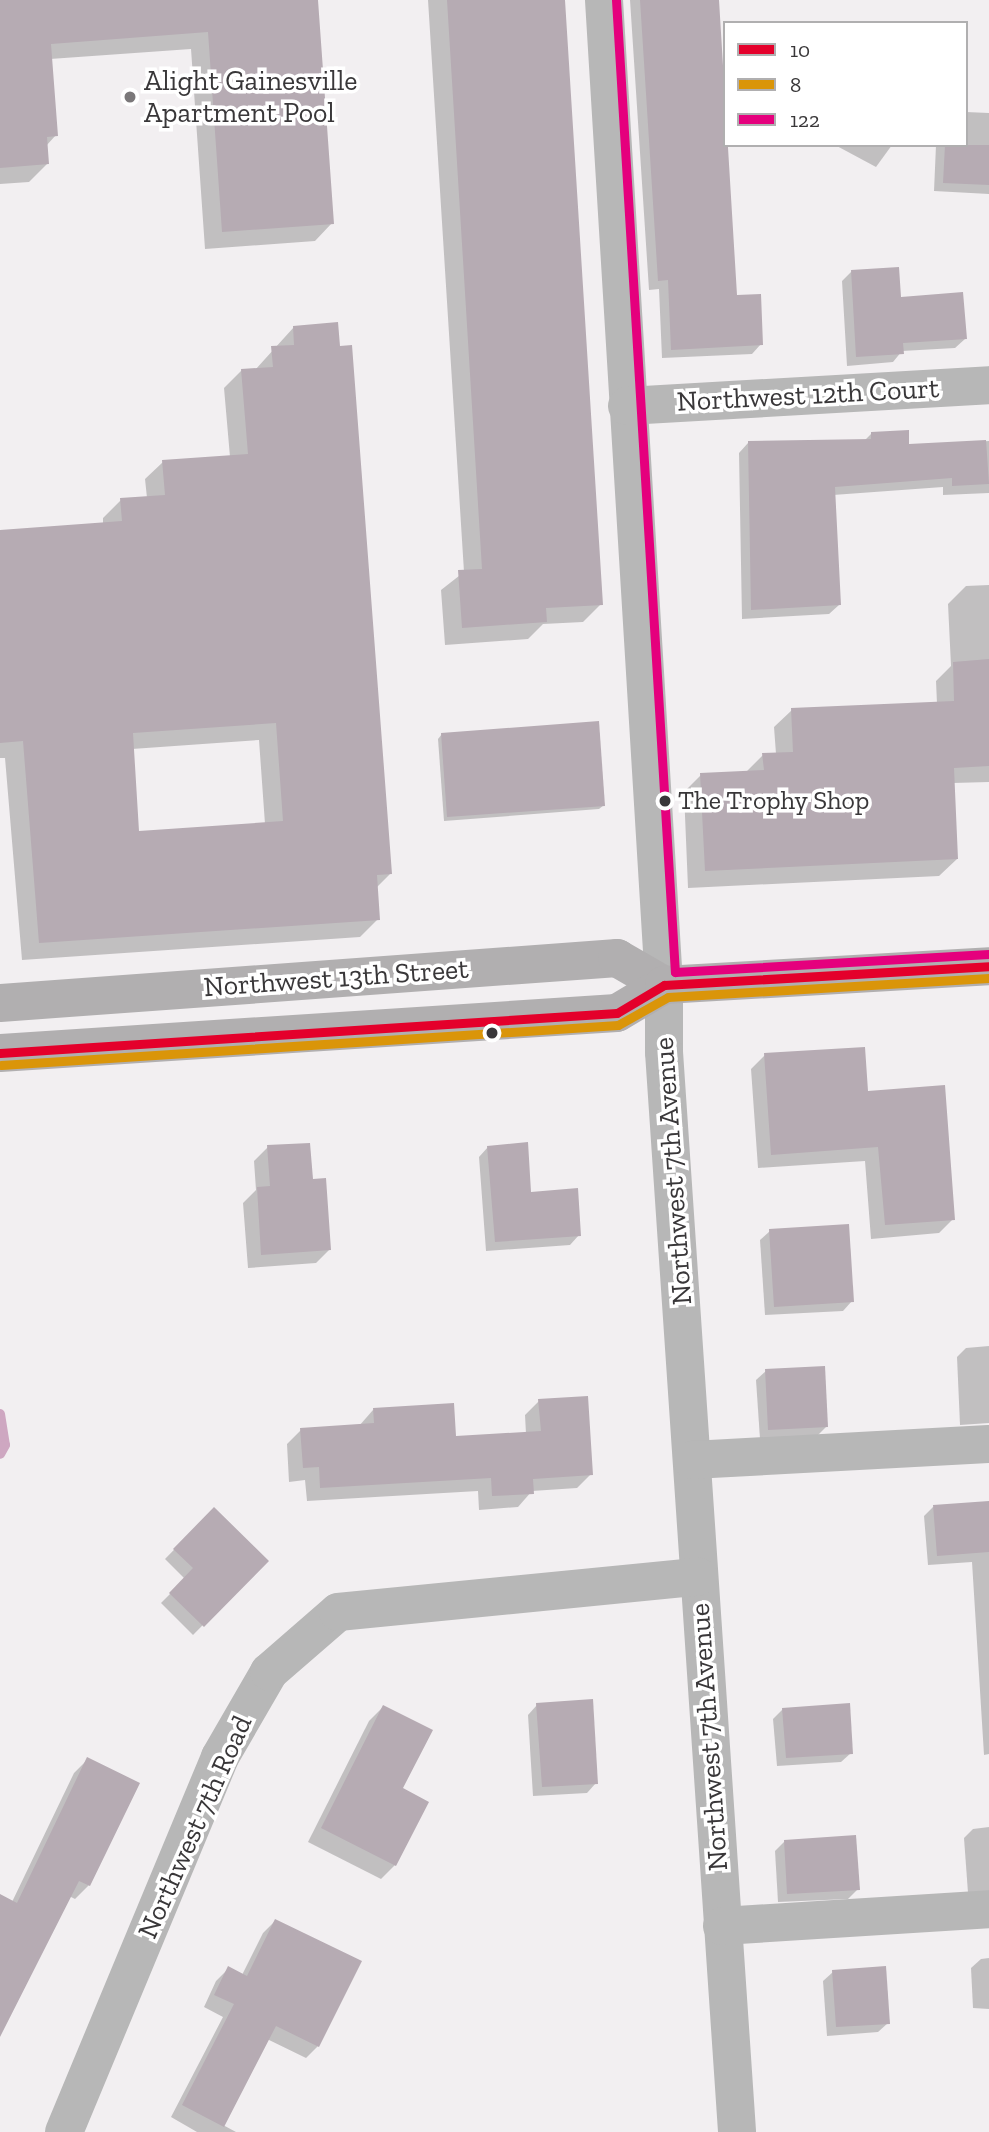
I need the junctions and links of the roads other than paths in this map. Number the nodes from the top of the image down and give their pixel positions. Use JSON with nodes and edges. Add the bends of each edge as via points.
{"nodes":[{"id":1,"x":604,"y":0,"type":"edge"},
{"id":2,"x":989,"y":385,"type":"edge"},
{"id":3,"x":627,"y":406,"type":"junction"},
{"id":4,"x":989,"y":966,"type":"edge"},
{"id":5,"x":664,"y":985,"type":"junction"},
{"id":6,"x":0,"y":1003,"type":"edge"},
{"id":7,"x":0,"y":1053,"type":"edge"},
{"id":8,"x":989,"y":1444,"type":"edge"},
{"id":9,"x":692,"y":1460,"type":"junction"},
{"id":10,"x":698,"y":1577,"type":"junction"},
{"id":11,"x":989,"y":1909,"type":"edge"},
{"id":12,"x":722,"y":1926,"type":"junction"},
{"id":13,"x":64,"y":2132,"type":"edge"},
{"id":14,"x":737,"y":2132,"type":"edge"}],
"edges":[{"from":1,"to":3,"type":"street","name":"Northwest 7th Avenue"},
{"from":2,"to":3,"type":"street","name":"Northwest 12th Court"},
{"from":3,"to":5,"type":"street","name":"Northwest 7th Avenue"},
{"from":4,"to":5,"type":"main road","name":"Northwest 13th Street"},
{"from":5,"to":6,"type":"main road","name":"Northwest 13th Street","via":[[617,958]]},
{"from":5,"to":7,"type":"main road","name":"Northwest 13th Street","via":[[617,1013]]},
{"from":5,"to":9,"type":"street","name":"Northwest 7th Avenue","via":[[664,1052]]},
{"from":8,"to":9,"type":"street"},
{"from":9,"to":10,"type":"street","name":"Northwest 7th Avenue"},
{"from":10,"to":12,"type":"street","name":"Northwest 7th Avenue"},
{"from":10,"to":13,"type":"street","name":"Northwest 7th Road","via":[[338,1612],[268,1672],[220,1757]]},
{"from":11,"to":12,"type":"street"},
{"from":12,"to":14,"type":"street","name":"Northwest 7th Avenue"}]}
